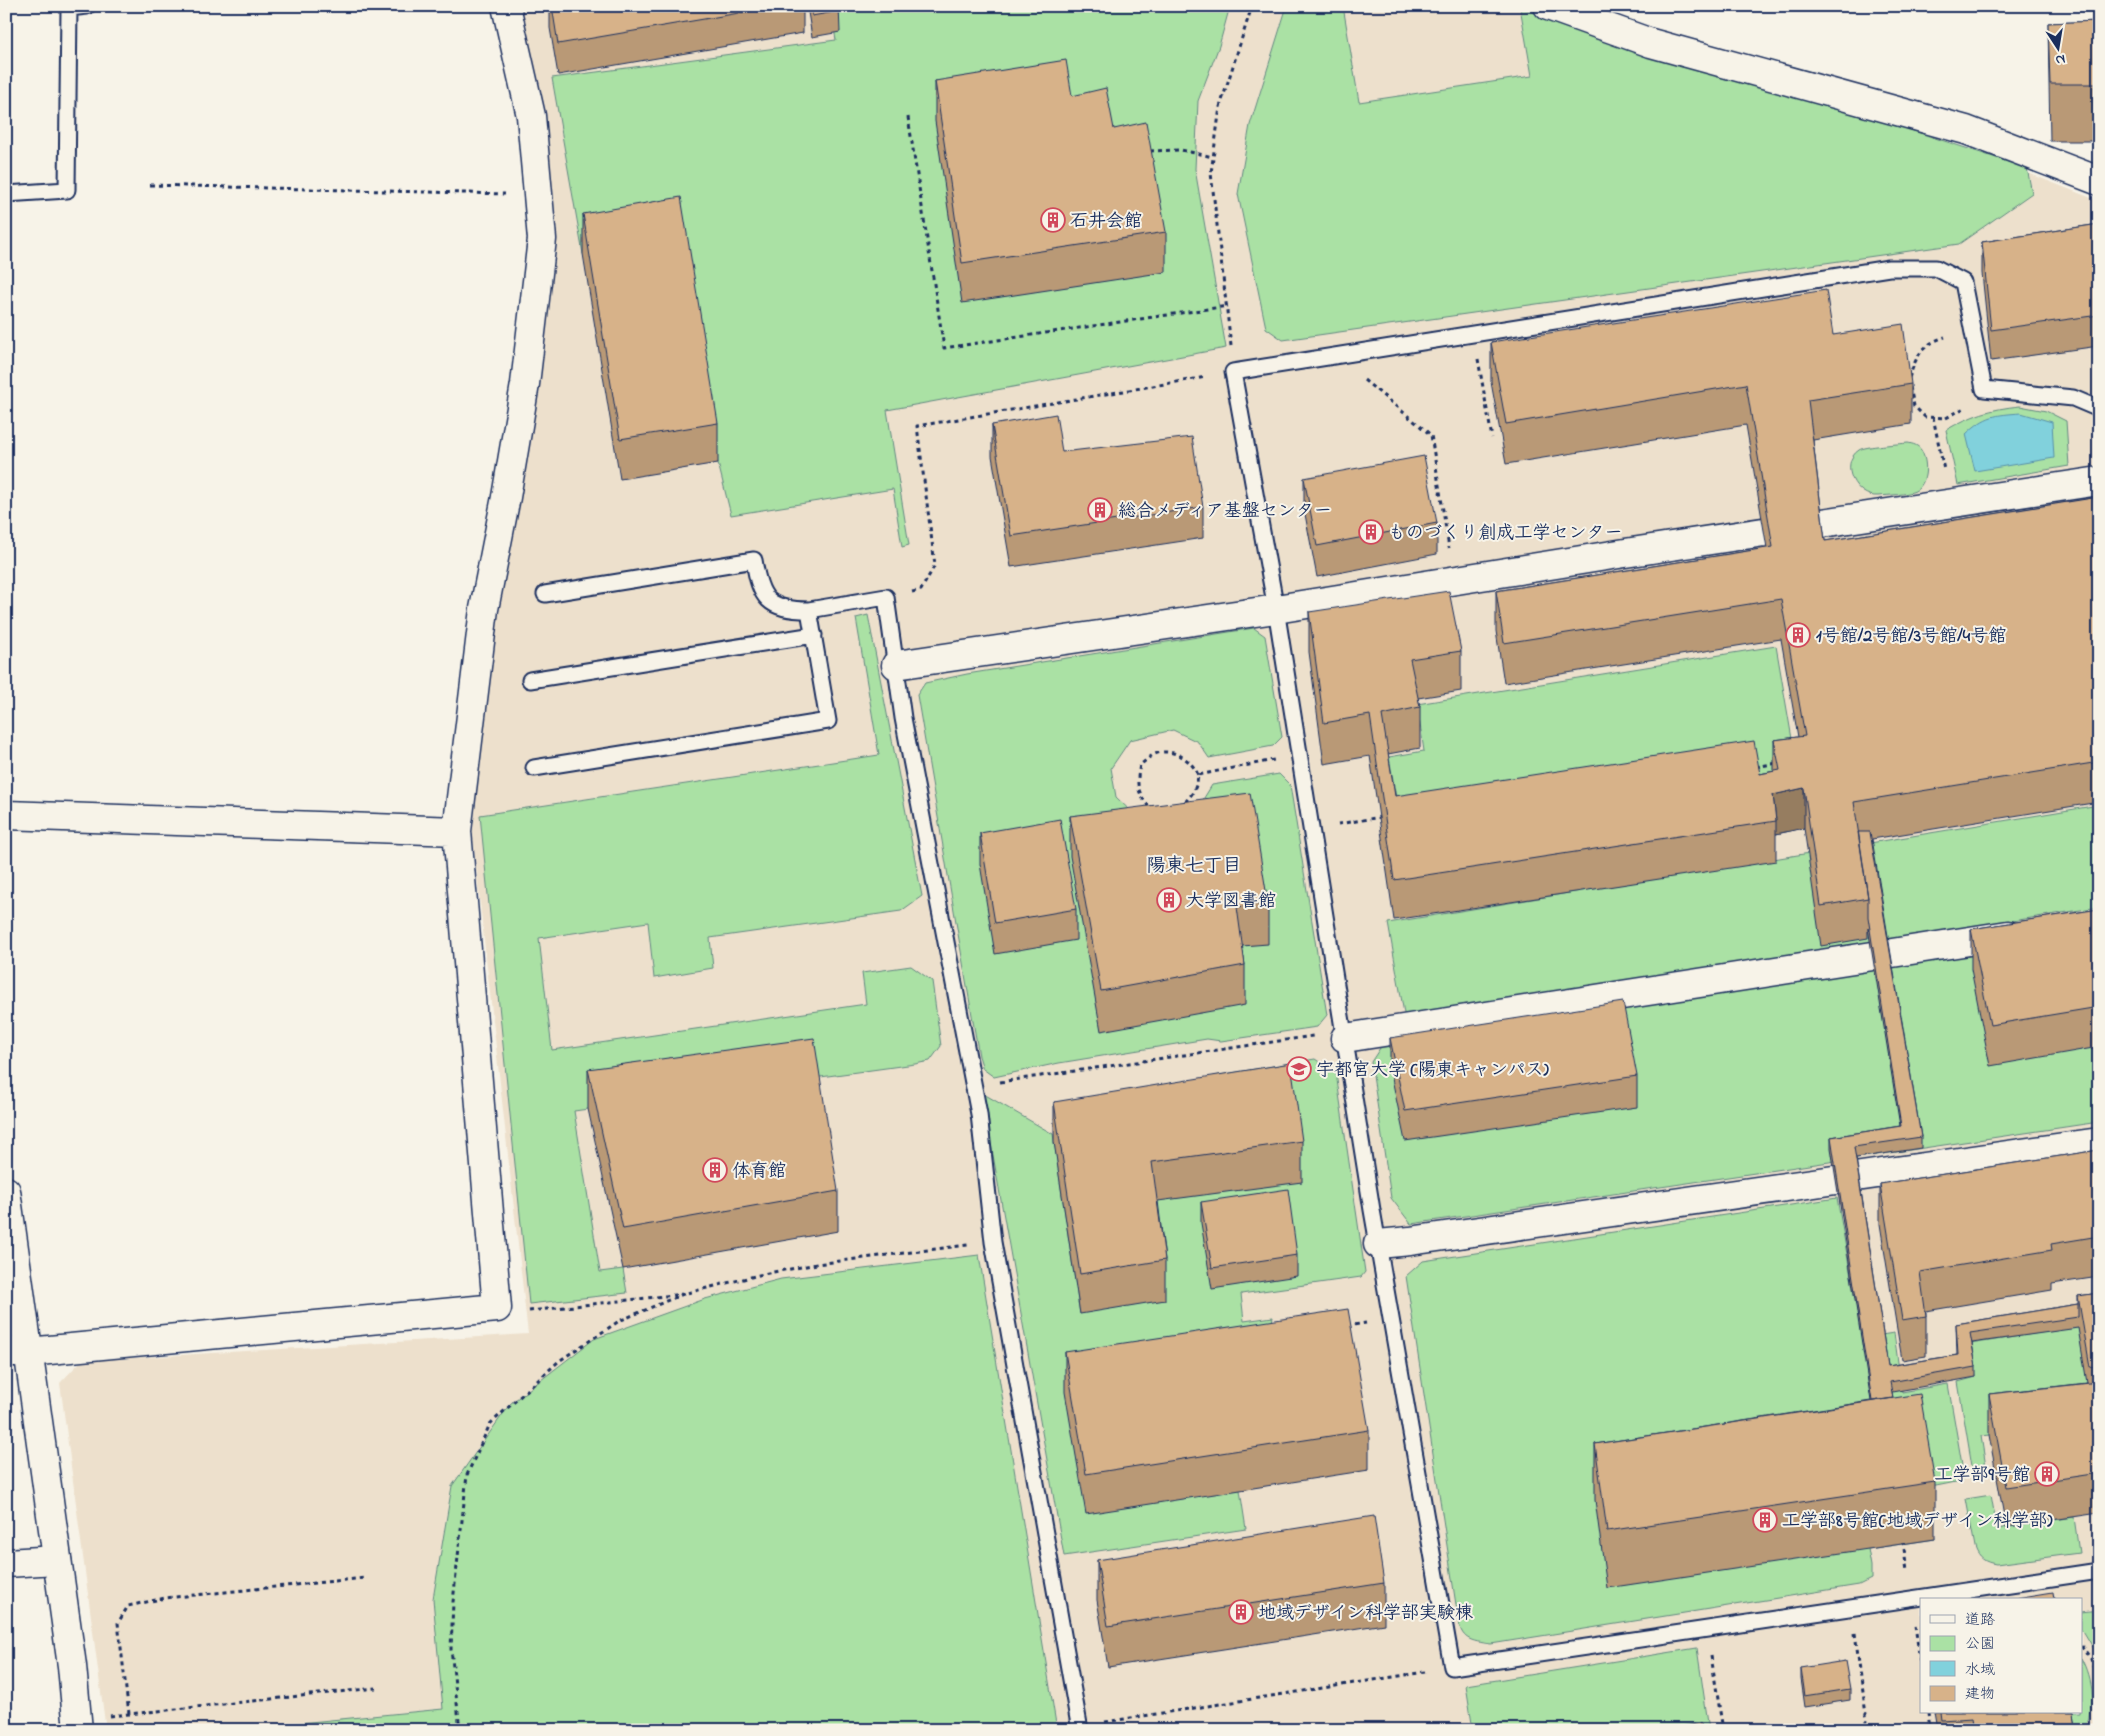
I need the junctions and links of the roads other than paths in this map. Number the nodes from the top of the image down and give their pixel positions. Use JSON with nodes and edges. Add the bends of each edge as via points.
{"nodes":[{"id":1,"x":87,"y":6,"type":"edge"},
{"id":2,"x":506,"y":6,"type":"edge"},
{"id":3,"x":1548,"y":6,"type":"edge"},
{"id":4,"x":2099,"y":181,"type":"edge"},
{"id":5,"x":6,"y":194,"type":"edge"},
{"id":6,"x":2099,"y":409,"type":"edge"},
{"id":7,"x":2099,"y":480,"type":"edge"},
{"id":8,"x":545,"y":594,"type":"dead end"},
{"id":9,"x":1276,"y":609,"type":"junction"},
{"id":10,"x":809,"y":610,"type":"junction"},
{"id":11,"x":814,"y":635,"type":"junction"},
{"id":12,"x":896,"y":665,"type":"junction"},
{"id":13,"x":530,"y":680,"type":"dead end"},
{"id":14,"x":534,"y":768,"type":"dead end"},
{"id":15,"x":6,"y":815,"type":"edge"},
{"id":16,"x":457,"y":831,"type":"junction"},
{"id":17,"x":2032,"y":931,"type":"edge"},
{"id":18,"x":1344,"y":1035,"type":"junction"},
{"id":19,"x":2099,"y":1142,"type":"edge"},
{"id":20,"x":6,"y":1191,"type":"edge"},
{"id":21,"x":1378,"y":1244,"type":"junction"},
{"id":22,"x":17,"y":1352,"type":"edge"},
{"id":23,"x":57,"y":1560,"type":"junction"},
{"id":24,"x":6,"y":1563,"type":"edge"},
{"id":25,"x":2099,"y":1571,"type":"edge"},
{"id":26,"x":78,"y":1725,"type":"edge"},
{"id":27,"x":1080,"y":1728,"type":"edge"}],
"edges":[{"from":1,"to":5,"type":"lane","via":[[69,8],[67,190]]},
{"from":2,"to":16,"type":"street","via":[[531,116],[542,239],[525,384],[484,609]]},
{"from":3,"to":4,"type":"street","via":[[1651,43],[1966,130]]},
{"from":6,"to":9,"type":"lane","via":[[2073,398],[1984,389],[1963,282],[1936,268],[1889,268],[1233,372]]},
{"from":7,"to":9,"type":"street"},
{"from":8,"to":10,"type":"lane","via":[[754,560],[758,582],[765,596],[778,607]]},
{"from":9,"to":12,"type":"street"},
{"from":9,"to":18,"type":"lane"},
{"from":10,"to":11,"type":"lane"},
{"from":10,"to":12,"type":"lane","via":[[886,597]]},
{"from":11,"to":13,"type":"lane"},
{"from":11,"to":14,"type":"lane","via":[[828,721]]},
{"from":12,"to":27,"type":"lane","via":[[903,718],[979,1114],[993,1242]]},
{"from":15,"to":16,"type":"street"},
{"from":16,"to":22,"type":"street","via":[[498,1308]]},
{"from":17,"to":18,"type":"street"},
{"from":18,"to":21,"type":"lane"},
{"from":19,"to":21,"type":"street"},
{"from":20,"to":22,"type":"street"},
{"from":21,"to":25,"type":"lane","via":[[1452,1668]]},
{"from":22,"to":23,"type":"street"},
{"from":23,"to":24,"type":"street"},
{"from":23,"to":26,"type":"street"}]}
